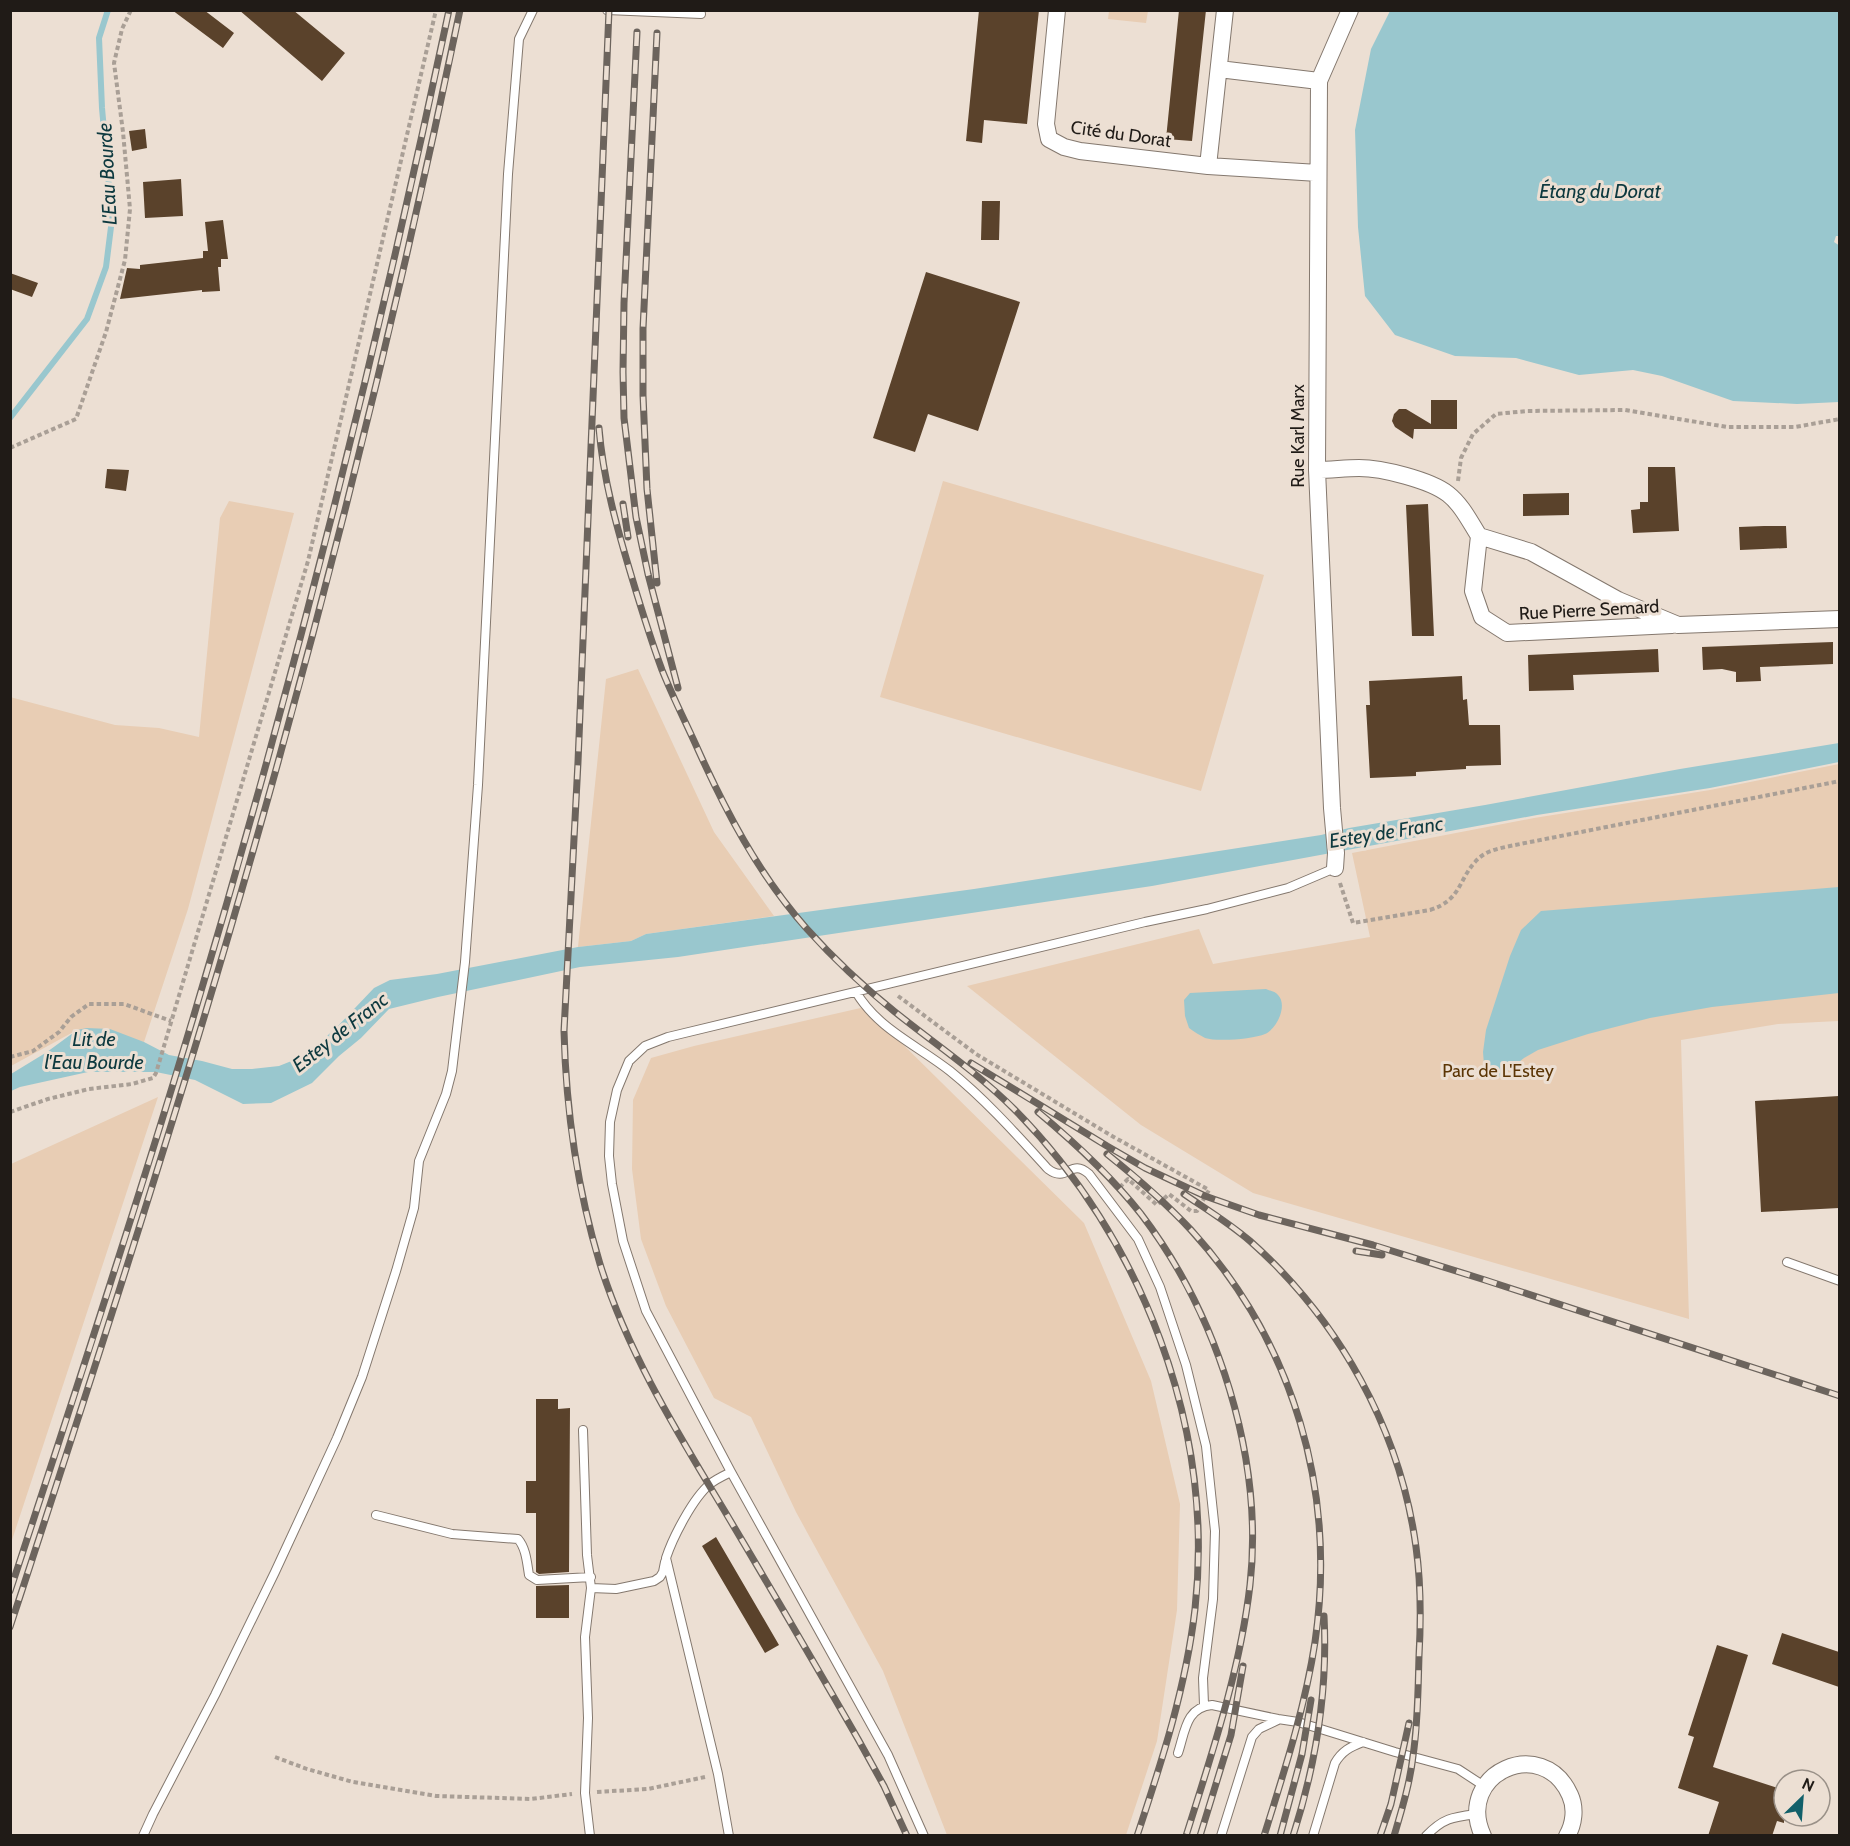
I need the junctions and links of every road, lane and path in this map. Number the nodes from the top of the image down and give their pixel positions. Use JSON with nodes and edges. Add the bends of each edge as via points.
{"nodes":[{"id":1,"x":131,"y":10,"type":"edge"},
{"id":2,"x":436,"y":10,"type":"edge"},
{"id":3,"x":533,"y":10,"type":"edge"},
{"id":4,"x":607,"y":10,"type":"edge"},
{"id":5,"x":1057,"y":10,"type":"edge"},
{"id":6,"x":1225,"y":10,"type":"edge"},
{"id":7,"x":1350,"y":10,"type":"edge"},
{"id":8,"x":701,"y":14,"type":"dead end"},
{"id":9,"x":1219,"y":69,"type":"junction"},
{"id":10,"x":1319,"y":81,"type":"junction"},
{"id":11,"x":1208,"y":166,"type":"junction"},
{"id":12,"x":1318,"y":173,"type":"junction"},
{"id":13,"x":1839,"y":419,"type":"edge"},
{"id":14,"x":10,"y":448,"type":"edge"},
{"id":15,"x":1317,"y":470,"type":"junction"},
{"id":16,"x":1449,"y":494,"type":"junction"},
{"id":17,"x":1479,"y":536,"type":"junction"},
{"id":18,"x":1839,"y":619,"type":"edge"},
{"id":19,"x":1678,"y":625,"type":"junction"},
{"id":20,"x":1839,"y":781,"type":"edge"},
{"id":21,"x":1336,"y":860,"type":"junction"},
{"id":22,"x":885,"y":985,"type":"junction"},
{"id":23,"x":856,"y":992,"type":"junction"},
{"id":24,"x":171,"y":1021,"type":"junction"},
{"id":25,"x":10,"y":1057,"type":"edge"},
{"id":26,"x":10,"y":1112,"type":"edge"},
{"id":27,"x":1108,"y":1198,"type":"junction"},
{"id":28,"x":1787,"y":1262,"type":"dead end"},
{"id":29,"x":1839,"y":1281,"type":"edge"},
{"id":30,"x":583,"y":1430,"type":"dead end"},
{"id":31,"x":730,"y":1472,"type":"junction"},
{"id":32,"x":376,"y":1515,"type":"dead end"},
{"id":33,"x":666,"y":1558,"type":"junction"},
{"id":34,"x":591,"y":1577,"type":"junction"},
{"id":35,"x":591,"y":1588,"type":"junction"},
{"id":36,"x":1204,"y":1705,"type":"junction"},
{"id":37,"x":1278,"y":1719,"type":"junction"},
{"id":38,"x":1363,"y":1742,"type":"junction"},
{"id":39,"x":1178,"y":1753,"type":"dead end"},
{"id":40,"x":275,"y":1757,"type":"dead end"},
{"id":41,"x":718,"y":1774,"type":"junction"},
{"id":42,"x":1484,"y":1786,"type":"junction"},
{"id":43,"x":585,"y":1793,"type":"junction"},
{"id":44,"x":1476,"y":1814,"type":"junction"},
{"id":45,"x":1569,"y":1833,"type":"edge"},
{"id":46,"x":143,"y":1836,"type":"edge"},
{"id":47,"x":590,"y":1836,"type":"edge"},
{"id":48,"x":729,"y":1836,"type":"edge"},
{"id":49,"x":924,"y":1836,"type":"edge"},
{"id":50,"x":1221,"y":1836,"type":"edge"},
{"id":51,"x":1312,"y":1836,"type":"edge"},
{"id":52,"x":1426,"y":1836,"type":"edge"},
{"id":53,"x":1483,"y":1836,"type":"edge"},
{"id":54,"x":1587,"y":1836,"type":"edge"}],
"edges":[{"from":1,"to":14,"type":"path","via":[[114,63],[130,209],[125,260],[106,332],[76,419]]},
{"from":2,"to":24,"type":"path","via":[[308,561]]},
{"from":3,"to":46,"type":"lane","via":[[519,39],[508,174],[478,785],[465,962],[452,1071],[419,1161],[414,1208],[362,1377],[265,1592]]},
{"from":4,"to":8,"type":"lane"},
{"from":5,"to":11,"type":"street","name":"Cité du Dorat","via":[[1046,124],[1049,139],[1080,151]]},
{"from":6,"to":9,"type":"street"},
{"from":7,"to":10,"type":"street","name":"Rue Karl Marx"},
{"from":9,"to":10,"type":"street"},
{"from":9,"to":11,"type":"street"},
{"from":10,"to":12,"type":"street","name":"Rue Karl Marx"},
{"from":11,"to":12,"type":"street","name":"Cité du Dorat"},
{"from":12,"to":15,"type":"street","name":"Rue Karl Marx"},
{"from":13,"to":16,"type":"path","via":[[1795,427],[1727,428],[1625,410],[1496,414],[1473,434]]},
{"from":15,"to":16,"type":"street","via":[[1361,468],[1398,474]]},
{"from":15,"to":21,"type":"street","name":"Rue Karl Marx"},
{"from":16,"to":17,"type":"street"},
{"from":17,"to":19,"type":"street","name":"Rue Pierre Semard","via":[[1531,552],[1618,600]]},
{"from":17,"to":19,"type":"street","name":"Rue Pierre Semard","via":[[1473,591],[1482,617],[1507,633]]},
{"from":18,"to":19,"type":"street","name":"Rue Pierre Semard"},
{"from":20,"to":21,"type":"path","via":[[1515,844],[1486,853],[1475,862],[1462,885],[1441,906],[1353,923]]},
{"from":21,"to":22,"type":"lane","via":[[1288,888]]},
{"from":22,"to":23,"type":"lane"},
{"from":22,"to":27,"type":"path","via":[[976,1054],[1209,1190],[1197,1211],[1191,1211],[1169,1194],[1157,1204],[1128,1179]]},
{"from":23,"to":27,"type":"lane","via":[[878,1020],[969,1086],[1054,1174],[1083,1169]]},
{"from":23,"to":31,"type":"lane","via":[[645,1046],[629,1061],[617,1090],[610,1122],[609,1156],[623,1241],[646,1311]]},
{"from":24,"to":25,"type":"path","via":[[124,1004],[89,1004],[33,1051]]},
{"from":24,"to":26,"type":"path","via":[[153,1078],[89,1089]]},
{"from":27,"to":36,"type":"lane","via":[[1138,1239],[1160,1287],[1186,1365],[1206,1446],[1215,1531]]},
{"from":28,"to":29,"type":"lane"},
{"from":30,"to":34,"type":"lane"},
{"from":31,"to":33,"type":"lane","via":[[701,1493]]},
{"from":31,"to":49,"type":"lane","via":[[888,1755]]},
{"from":32,"to":34,"type":"lane","via":[[452,1534],[518,1539],[529,1575],[537,1580]]},
{"from":33,"to":35,"type":"lane","via":[[663,1572],[654,1581],[616,1589]]},
{"from":33,"to":41,"type":"lane"},
{"from":34,"to":35,"type":"lane"},
{"from":35,"to":43,"type":"lane","via":[[585,1637]]},
{"from":36,"to":37,"type":"lane"},
{"from":36,"to":39,"type":"lane","via":[[1192,1712]]},
{"from":37,"to":38,"type":"lane","via":[[1308,1724]]},
{"from":37,"to":50,"type":"lane","via":[[1252,1737]]},
{"from":38,"to":42,"type":"lane","via":[[1458,1769]]},
{"from":38,"to":51,"type":"lane","via":[[1351,1746],[1335,1763]]},
{"from":40,"to":43,"type":"path","via":[[353,1782],[436,1797],[531,1799]]},
{"from":41,"to":43,"type":"path","via":[[648,1789]]},
{"from":41,"to":48,"type":"lane"},
{"from":42,"to":44,"type":"street"},
{"from":42,"to":45,"type":"street","via":[[1495,1774],[1524,1764],[1554,1773],[1572,1799],[1574,1815]]},
{"from":43,"to":47,"type":"lane"},
{"from":44,"to":52,"type":"lane","via":[[1456,1816],[1437,1824]]},
{"from":44,"to":53,"type":"street"},
{"from":45,"to":54,"type":"street"}]}
